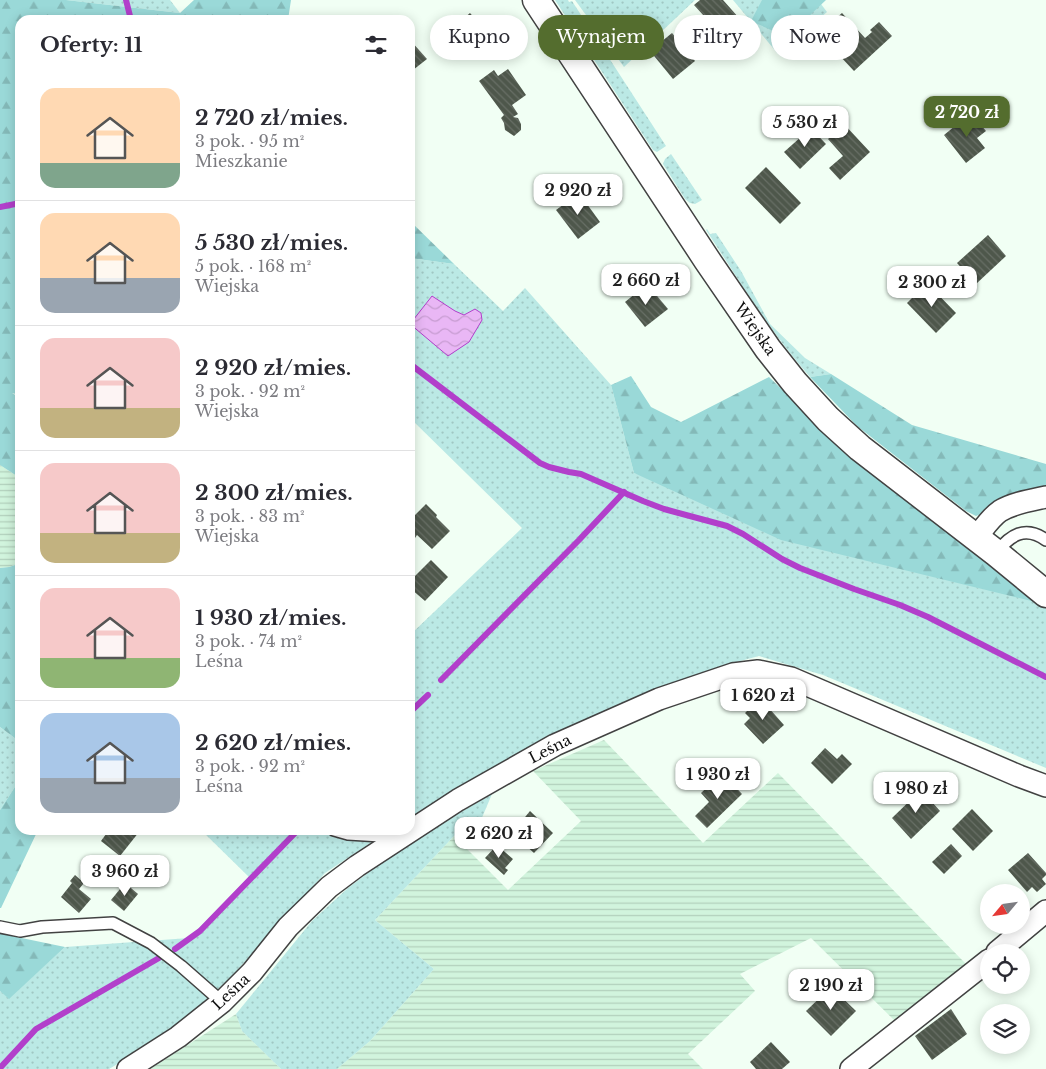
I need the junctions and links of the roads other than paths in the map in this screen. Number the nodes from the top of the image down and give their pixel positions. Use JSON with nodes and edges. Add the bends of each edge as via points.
{"nodes":[{"id":1,"x":536,"y":0,"type":"edge"},
{"id":2,"x":1046,"y":497,"type":"edge"},
{"id":3,"x":1046,"y":540,"type":"edge"},
{"id":4,"x":986,"y":545,"type":"junction"},
{"id":5,"x":1046,"y":594,"type":"edge"},
{"id":6,"x":1046,"y":786,"type":"edge"},
{"id":7,"x":415,"y":828,"type":"edge"},
{"id":8,"x":366,"y":835,"type":"edge"},
{"id":9,"x":404,"y":835,"type":"edge"},
{"id":10,"x":401,"y":837,"type":"junction"},
{"id":11,"x":1046,"y":911,"type":"edge"},
{"id":12,"x":0,"y":927,"type":"edge"},
{"id":13,"x":1007,"y":944,"type":"edge"},
{"id":14,"x":980,"y":967,"type":"edge"},
{"id":15,"x":222,"y":1002,"type":"junction"},
{"id":16,"x":128,"y":1069,"type":"edge"},
{"id":17,"x":851,"y":1069,"type":"edge"}],
"edges":[{"from":1,"to":4,"type":"street","name":"Wiejska","via":[[782,367],[811,401],[860,448]]},
{"from":2,"to":4,"type":"street","via":[[1000,511],[986,524]]},
{"from":3,"to":4,"type":"lane","via":[[1025,532],[1004,542]]},
{"from":4,"to":5,"type":"street","name":"Wiejska"},
{"from":6,"to":7,"type":"street","name":"Leśna","via":[[791,678],[758,671],[733,674],[659,699],[555,745]]},
{"from":8,"to":10,"type":"lane"},
{"from":9,"to":10,"type":"street","name":"Leśna"},
{"from":10,"to":15,"type":"street","name":"Leśna","via":[[329,887],[288,927],[252,972]]},
{"from":11,"to":13,"type":"street"},
{"from":12,"to":15,"type":"lane","via":[[20,930],[113,923],[151,943]]},
{"from":14,"to":17,"type":"street"},
{"from":15,"to":16,"type":"street","name":"Leśna","via":[[178,1037]]}]}
